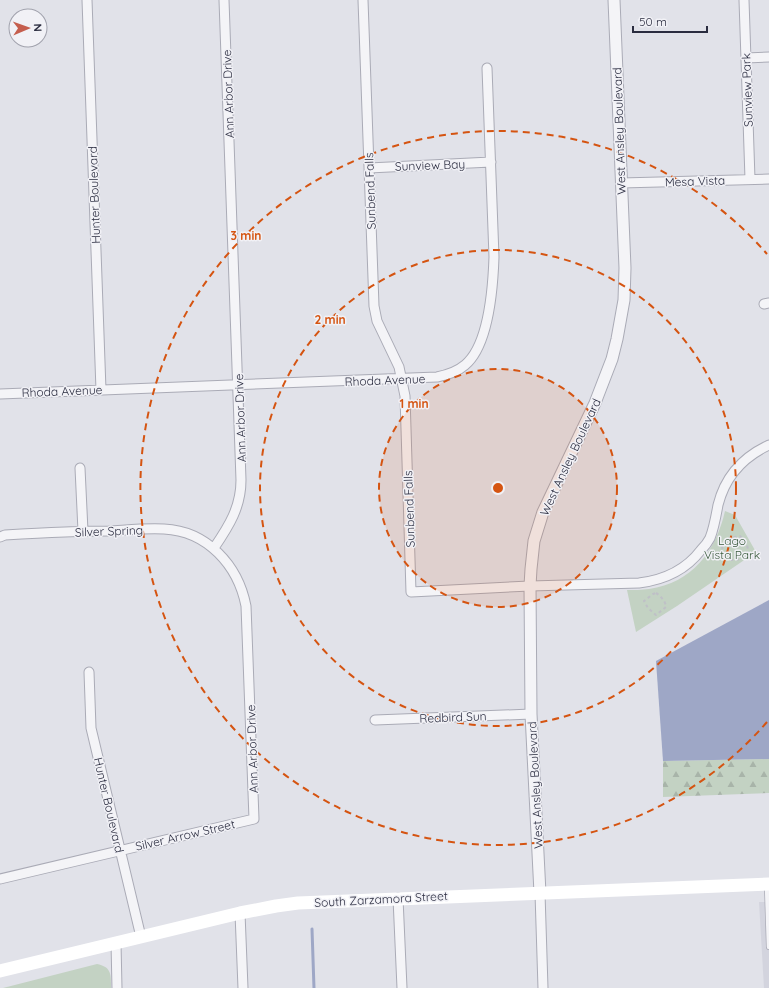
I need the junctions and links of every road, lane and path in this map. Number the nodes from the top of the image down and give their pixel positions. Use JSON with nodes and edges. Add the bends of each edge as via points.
{"nodes":[{"id":1,"x":87,"y":0,"type":"edge"},
{"id":2,"x":224,"y":0,"type":"edge"},
{"id":3,"x":363,"y":0,"type":"edge"},
{"id":4,"x":614,"y":0,"type":"edge"},
{"id":5,"x":744,"y":0,"type":"edge"},
{"id":6,"x":769,"y":56,"type":"edge"},
{"id":7,"x":746,"y":58,"type":"junction"},
{"id":8,"x":487,"y":68,"type":"dead end"},
{"id":9,"x":491,"y":162,"type":"junction"},
{"id":10,"x":369,"y":168,"type":"junction"},
{"id":11,"x":750,"y":179,"type":"junction"},
{"id":12,"x":769,"y":179,"type":"edge"},
{"id":13,"x":621,"y":183,"type":"junction"},
{"id":14,"x":402,"y":379,"type":"junction"},
{"id":15,"x":239,"y":385,"type":"junction"},
{"id":16,"x":101,"y":390,"type":"junction"},
{"id":17,"x":0,"y":394,"type":"edge"},
{"id":18,"x":769,"y":445,"type":"edge"},
{"id":19,"x":80,"y":468,"type":"dead end"},
{"id":20,"x":83,"y":531,"type":"junction"},
{"id":21,"x":0,"y":537,"type":"edge"},
{"id":22,"x":718,"y":544,"type":"dead end"},
{"id":23,"x":722,"y":546,"type":"junction"},
{"id":24,"x":214,"y":548,"type":"junction"},
{"id":25,"x":530,"y":586,"type":"junction"},
{"id":26,"x":655,"y":592,"type":"joint"},
{"id":27,"x":89,"y":672,"type":"dead end"},
{"id":28,"x":531,"y":714,"type":"junction"},
{"id":29,"x":375,"y":720,"type":"dead end"},
{"id":30,"x":254,"y":819,"type":"joint"},
{"id":31,"x":120,"y":851,"type":"junction"},
{"id":32,"x":0,"y":879,"type":"edge"},
{"id":33,"x":768,"y":884,"type":"edge"},
{"id":34,"x":540,"y":893,"type":"junction"},
{"id":35,"x":398,"y":898,"type":"junction"},
{"id":36,"x":240,"y":914,"type":"junction"},
{"id":37,"x":769,"y":935,"type":"edge"},
{"id":38,"x":141,"y":937,"type":"junction"},
{"id":39,"x":116,"y":943,"type":"junction"},
{"id":40,"x":769,"y":947,"type":"edge"},
{"id":41,"x":0,"y":971,"type":"edge"},
{"id":42,"x":117,"y":988,"type":"edge"},
{"id":43,"x":243,"y":988,"type":"edge"},
{"id":44,"x":402,"y":988,"type":"edge"},
{"id":45,"x":543,"y":988,"type":"edge"}],
"edges":[{"from":1,"to":16,"type":"street","name":"Hunter Boulevard"},
{"from":2,"to":15,"type":"street","name":"Ann Arbor Drive"},
{"from":3,"to":10,"type":"street","name":"Sunbend Falls"},
{"from":4,"to":13,"type":"street","name":"West Ansley Boulevard"},
{"from":5,"to":7,"type":"street","name":"Sunview Park"},
{"from":6,"to":7,"type":"street"},
{"from":7,"to":11,"type":"street","name":"Sunview Park"},
{"from":8,"to":9,"type":"street","name":"Rhoda Avenue"},
{"from":9,"to":10,"type":"street","name":"Sunview Bay"},
{"from":9,"to":14,"type":"street","name":"Rhoda Avenue","via":[[494,278],[490,312],[480,341],[471,358],[453,373],[437,377]]},
{"from":10,"to":14,"type":"street","name":"Sunbend Falls","via":[[374,306],[377,322],[399,367]]},
{"from":11,"to":12,"type":"street","name":"Mesa Vista"},
{"from":11,"to":13,"type":"street","name":"Mesa Vista"},
{"from":13,"to":25,"type":"street","name":"West Ansley Boulevard","via":[[625,268],[624,300],[617,339],[595,403],[543,512],[534,541]]},
{"from":14,"to":15,"type":"street","name":"Rhoda Avenue"},
{"from":14,"to":25,"type":"street","name":"Sunbend Falls","via":[[405,396],[411,592]]},
{"from":15,"to":16,"type":"street","name":"Rhoda Avenue"},
{"from":15,"to":24,"type":"street","name":"Ann Arbor Drive","via":[[242,480],[240,498],[231,523]]},
{"from":16,"to":17,"type":"street","name":"Rhoda Avenue"},
{"from":18,"to":25,"type":"street","name":"Sunbend Falls","via":[[751,455],[731,474],[719,504],[710,539],[694,560],[681,570],[652,582]]},
{"from":19,"to":20,"type":"street"},
{"from":20,"to":21,"type":"street","name":"Silver Spring"},
{"from":20,"to":24,"type":"street","name":"Silver Spring","via":[[173,530],[192,535]]},
{"from":22,"to":23,"type":"path"},
{"from":23,"to":23,"type":"path","via":[[730,538],[740,536],[748,553],[744,558],[732,561],[724,557]]},
{"from":24,"to":30,"type":"street","name":"Ann Arbor Drive","via":[[233,570],[242,588],[246,606]]},
{"from":25,"to":28,"type":"street","name":"West Ansley Boulevard"},
{"from":26,"to":26,"type":"path","via":[[666,604],[666,607],[656,615],[644,601]]},
{"from":27,"to":31,"type":"street","name":"Hunter Boulevard","via":[[91,728]]},
{"from":28,"to":29,"type":"street","name":"Redbird Sun"},
{"from":28,"to":34,"type":"street","name":"West Ansley Boulevard"},
{"from":30,"to":31,"type":"street","name":"Silver Arrow Street"},
{"from":31,"to":32,"type":"street","name":"Silver Arrow Street"},
{"from":31,"to":38,"type":"street","name":"Hunter Boulevard"},
{"from":33,"to":34,"type":"main road","name":"South Zarzamora Street"},
{"from":33,"to":37,"type":"lane"},
{"from":34,"to":35,"type":"main road","name":"South Zarzamora Street"},
{"from":34,"to":45,"type":"street","name":"West Ansley Boulevard"},
{"from":35,"to":36,"type":"main road","name":"South Zarzamora Street","via":[[298,903]]},
{"from":35,"to":44,"type":"street"},
{"from":36,"to":38,"type":"main road","name":"South Zarzamora Street"},
{"from":36,"to":43,"type":"street"},
{"from":37,"to":40,"type":"lane"},
{"from":38,"to":39,"type":"main road","name":"South Zarzamora Street"},
{"from":39,"to":41,"type":"main road","name":"South Zarzamora Street"},
{"from":39,"to":42,"type":"street"}]}
